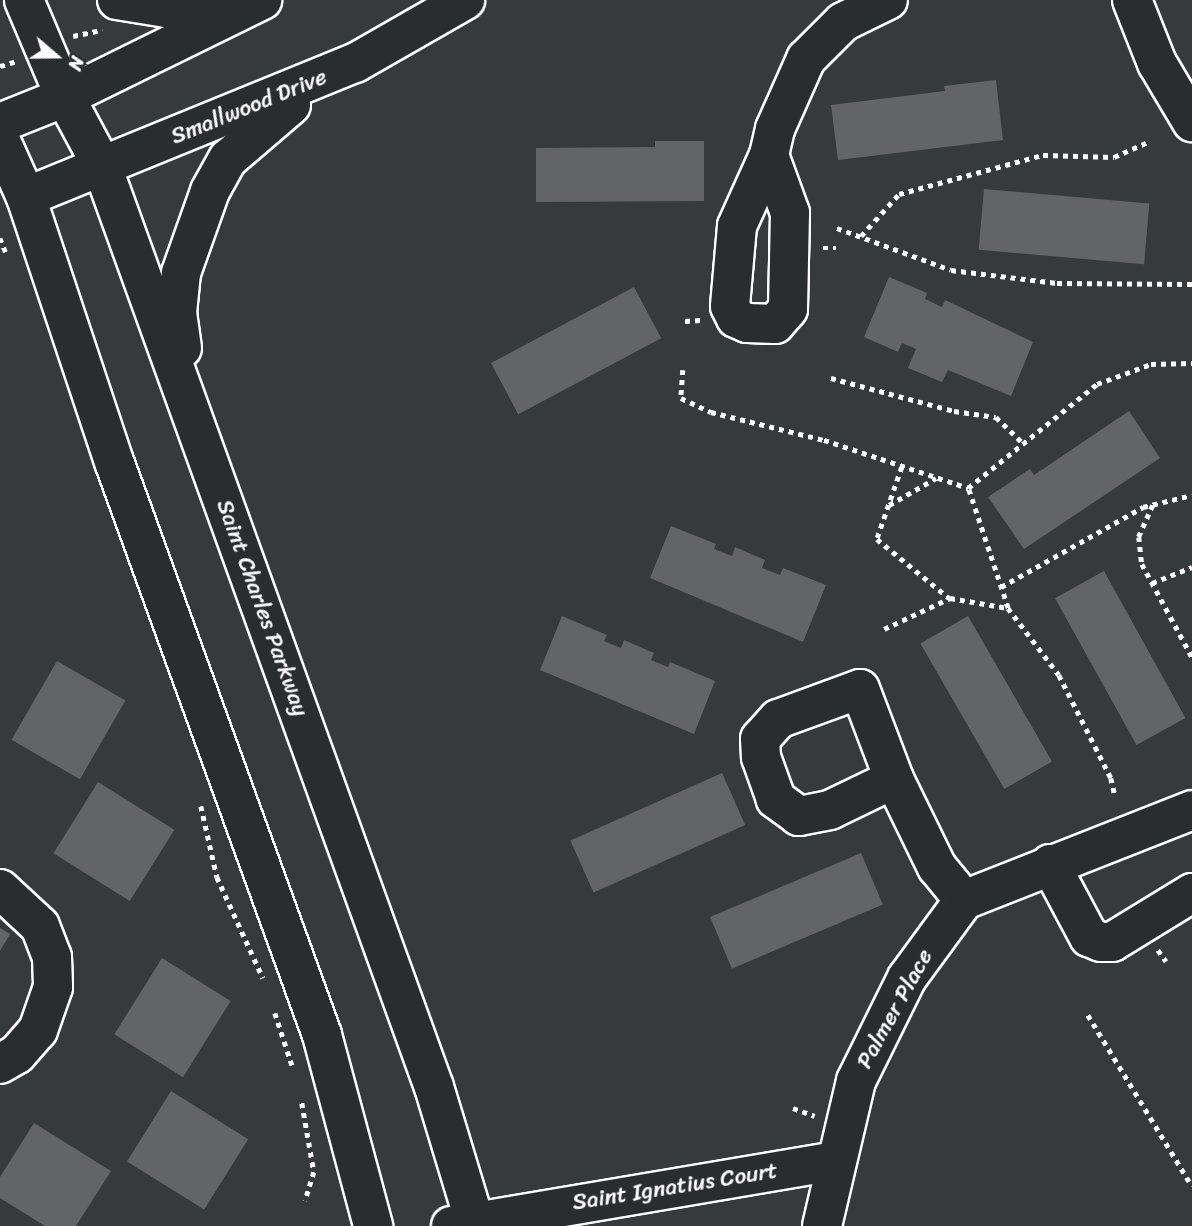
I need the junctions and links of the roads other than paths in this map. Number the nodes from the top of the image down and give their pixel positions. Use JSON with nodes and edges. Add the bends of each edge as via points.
{"nodes":[{"id":1,"x":24,"y":0,"type":"edge"},
{"id":2,"x":117,"y":0,"type":"edge"},
{"id":3,"x":236,"y":0,"type":"edge"},
{"id":4,"x":262,"y":0,"type":"edge"},
{"id":5,"x":465,"y":0,"type":"edge"},
{"id":6,"x":888,"y":0,"type":"edge"},
{"id":7,"x":1132,"y":0,"type":"edge"},
{"id":8,"x":355,"y":63,"type":"junction"},
{"id":9,"x":65,"y":97,"type":"junction"},
{"id":10,"x":1192,"y":121,"type":"edge"},
{"id":11,"x":0,"y":123,"type":"edge"},
{"id":12,"x":0,"y":139,"type":"edge"},
{"id":13,"x":769,"y":155,"type":"dead end"},
{"id":14,"x":102,"y":166,"type":"junction"},
{"id":15,"x":26,"y":197,"type":"junction"},
{"id":16,"x":188,"y":403,"type":"junction"},
{"id":17,"x":894,"y":779,"type":"dead end"},
{"id":18,"x":1192,"y":810,"type":"edge"},
{"id":19,"x":1051,"y":864,"type":"junction"},
{"id":20,"x":0,"y":888,"type":"edge"},
{"id":21,"x":964,"y":900,"type":"junction"},
{"id":22,"x":1188,"y":902,"type":"edge"},
{"id":23,"x":0,"y":1064,"type":"edge"},
{"id":24,"x":834,"y":1161,"type":"junction"},
{"id":25,"x":467,"y":1224,"type":"edge"},
{"id":26,"x":373,"y":1226,"type":"edge"},
{"id":27,"x":822,"y":1226,"type":"edge"}],
"edges":[{"from":1,"to":9,"type":"main road","name":"Saint Charles Parkway"},
{"from":2,"to":3,"type":"main road","via":[[205,9]]},
{"from":4,"to":9,"type":"main road"},
{"from":5,"to":8,"type":"main road","name":"Smallwood Drive"},
{"from":6,"to":13,"type":"main road","via":[[824,36],[806,59]]},
{"from":7,"to":10,"type":"main road","via":[[1157,63]]},
{"from":8,"to":14,"type":"main road","name":"Smallwood Drive"},
{"from":8,"to":16,"type":"main road","via":[[248,138],[228,159],[210,191],[181,273],[177,313]]},
{"from":9,"to":11,"type":"main road"},
{"from":9,"to":14,"type":"main road","name":"Saint Charles Parkway"},
{"from":12,"to":15,"type":"main road"},
{"from":14,"to":15,"type":"main road","name":"Smallwood Drive"},
{"from":14,"to":16,"type":"main road","name":"Saint Charles Parkway"},
{"from":15,"to":26,"type":"main road","via":[[116,464],[322,1035]]},
{"from":16,"to":25,"type":"main road","name":"Saint Charles Parkway","via":[[434,1087]]},
{"from":17,"to":21,"type":"main road","via":[[937,867]]},
{"from":18,"to":19,"type":"main road"},
{"from":19,"to":21,"type":"main road"},
{"from":19,"to":22,"type":"main road","via":[[1089,936],[1101,942],[1112,942]]},
{"from":20,"to":23,"type":"main road","via":[[40,926],[53,972],[50,1001],[38,1030],[17,1054]]},
{"from":21,"to":24,"type":"main road","name":"Palmer Place","via":[[907,978],[884,1023],[856,1081]]},
{"from":24,"to":25,"type":"main road","name":"Saint Ignatius Court"},
{"from":24,"to":27,"type":"main road","name":"Palmer Place"}]}
